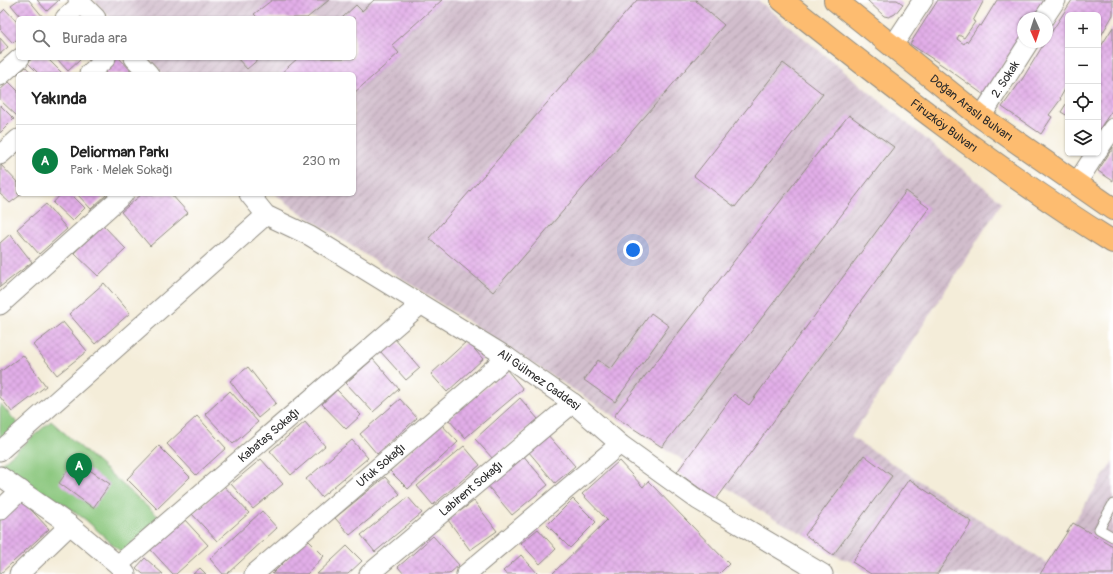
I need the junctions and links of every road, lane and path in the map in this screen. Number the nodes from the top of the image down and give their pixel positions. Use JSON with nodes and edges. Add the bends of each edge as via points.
{"nodes":[{"id":1,"x":782,"y":0,"type":"edge"},
{"id":2,"x":835,"y":0,"type":"edge"},
{"id":3,"x":923,"y":0,"type":"edge"},
{"id":4,"x":1056,"y":0,"type":"edge"},
{"id":5,"x":80,"y":2,"type":"edge"},
{"id":6,"x":1048,"y":12,"type":"edge"},
{"id":7,"x":67,"y":16,"type":"edge"},
{"id":8,"x":94,"y":16,"type":"edge"},
{"id":9,"x":892,"y":47,"type":"junction"},
{"id":10,"x":1025,"y":48,"type":"edge"},
{"id":11,"x":18,"y":60,"type":"edge"},
{"id":12,"x":104,"y":60,"type":"edge"},
{"id":13,"x":136,"y":60,"type":"edge"},
{"id":14,"x":91,"y":72,"type":"edge"},
{"id":15,"x":147,"y":72,"type":"edge"},
{"id":16,"x":0,"y":76,"type":"edge"},
{"id":17,"x":981,"y":117,"type":"junction"},
{"id":18,"x":1113,"y":128,"type":"edge"},
{"id":19,"x":16,"y":141,"type":"edge"},
{"id":20,"x":1101,"y":146,"type":"edge"},
{"id":21,"x":0,"y":155,"type":"edge"},
{"id":22,"x":1094,"y":156,"type":"edge"},
{"id":23,"x":1076,"y":184,"type":"junction"},
{"id":24,"x":122,"y":196,"type":"edge"},
{"id":25,"x":252,"y":196,"type":"edge"},
{"id":26,"x":1113,"y":209,"type":"edge"},
{"id":27,"x":266,"y":215,"type":"junction"},
{"id":28,"x":1113,"y":242,"type":"edge"},
{"id":29,"x":0,"y":305,"type":"edge"},
{"id":30,"x":420,"y":305,"type":"junction"},
{"id":31,"x":507,"y":357,"type":"junction"},
{"id":32,"x":572,"y":403,"type":"junction"},
{"id":33,"x":620,"y":444,"type":"junction"},
{"id":34,"x":0,"y":451,"type":"edge"},
{"id":35,"x":0,"y":476,"type":"edge"},
{"id":36,"x":21,"y":490,"type":"junction"},
{"id":37,"x":1113,"y":504,"type":"edge"},
{"id":38,"x":0,"y":510,"type":"edge"},
{"id":39,"x":70,"y":525,"type":"junction"},
{"id":40,"x":1113,"y":537,"type":"edge"},
{"id":41,"x":122,"y":570,"type":"edge"},
{"id":42,"x":19,"y":574,"type":"edge"},
{"id":43,"x":254,"y":574,"type":"edge"},
{"id":44,"x":369,"y":574,"type":"edge"},
{"id":45,"x":466,"y":574,"type":"edge"},
{"id":46,"x":823,"y":574,"type":"edge"}],
"edges":[{"from":1,"to":28,"type":"main road","name":"Firuzköy Bulvarı","via":[[873,73],[964,140],[1071,216]]},
{"from":2,"to":9,"type":"main road","name":"Doğan Araslı Bulvarı"},
{"from":3,"to":9,"type":"street"},
{"from":4,"to":6,"type":"street"},
{"from":5,"to":7,"type":"street"},
{"from":5,"to":8,"type":"street"},
{"from":9,"to":17,"type":"main road","name":"Doğan Araslı Bulvarı"},
{"from":10,"to":17,"type":"street","name":"2. Sokak"},
{"from":11,"to":16,"type":"street"},
{"from":12,"to":14,"type":"street"},
{"from":13,"to":15,"type":"street"},
{"from":17,"to":23,"type":"main road","name":"Doğan Araslı Bulvarı"},
{"from":18,"to":20,"type":"street"},
{"from":19,"to":21,"type":"street"},
{"from":22,"to":23,"type":"street"},
{"from":23,"to":26,"type":"main road","name":"Doğan Araslı Bulvarı"},
{"from":24,"to":29,"type":"street"},
{"from":25,"to":27,"type":"street","name":"Ali Gülmez Caddesi"},
{"from":27,"to":30,"type":"street","name":"Ali Gülmez Caddesi","via":[[310,236]]},
{"from":27,"to":34,"type":"street"},
{"from":30,"to":31,"type":"street","name":"Ali Gülmez Caddesi"},
{"from":30,"to":41,"type":"street","name":"Kabataş Sokağı"},
{"from":31,"to":32,"type":"street","name":"Ali Gülmez Caddesi"},
{"from":31,"to":43,"type":"street","name":"Ufuk Sokağı"},
{"from":32,"to":33,"type":"street","name":"Ali Gülmez Caddesi"},
{"from":32,"to":44,"type":"street","name":"Labirent Sokağı"},
{"from":33,"to":45,"type":"street"},
{"from":33,"to":46,"type":"street","name":"Ali Gülmez Caddesi","via":[[698,500]]},
{"from":35,"to":36,"type":"street"},
{"from":36,"to":38,"type":"street"},
{"from":36,"to":39,"type":"street"},
{"from":37,"to":40,"type":"lane","via":[[1099,529]]},
{"from":39,"to":41,"type":"street"},
{"from":39,"to":42,"type":"street"}]}
